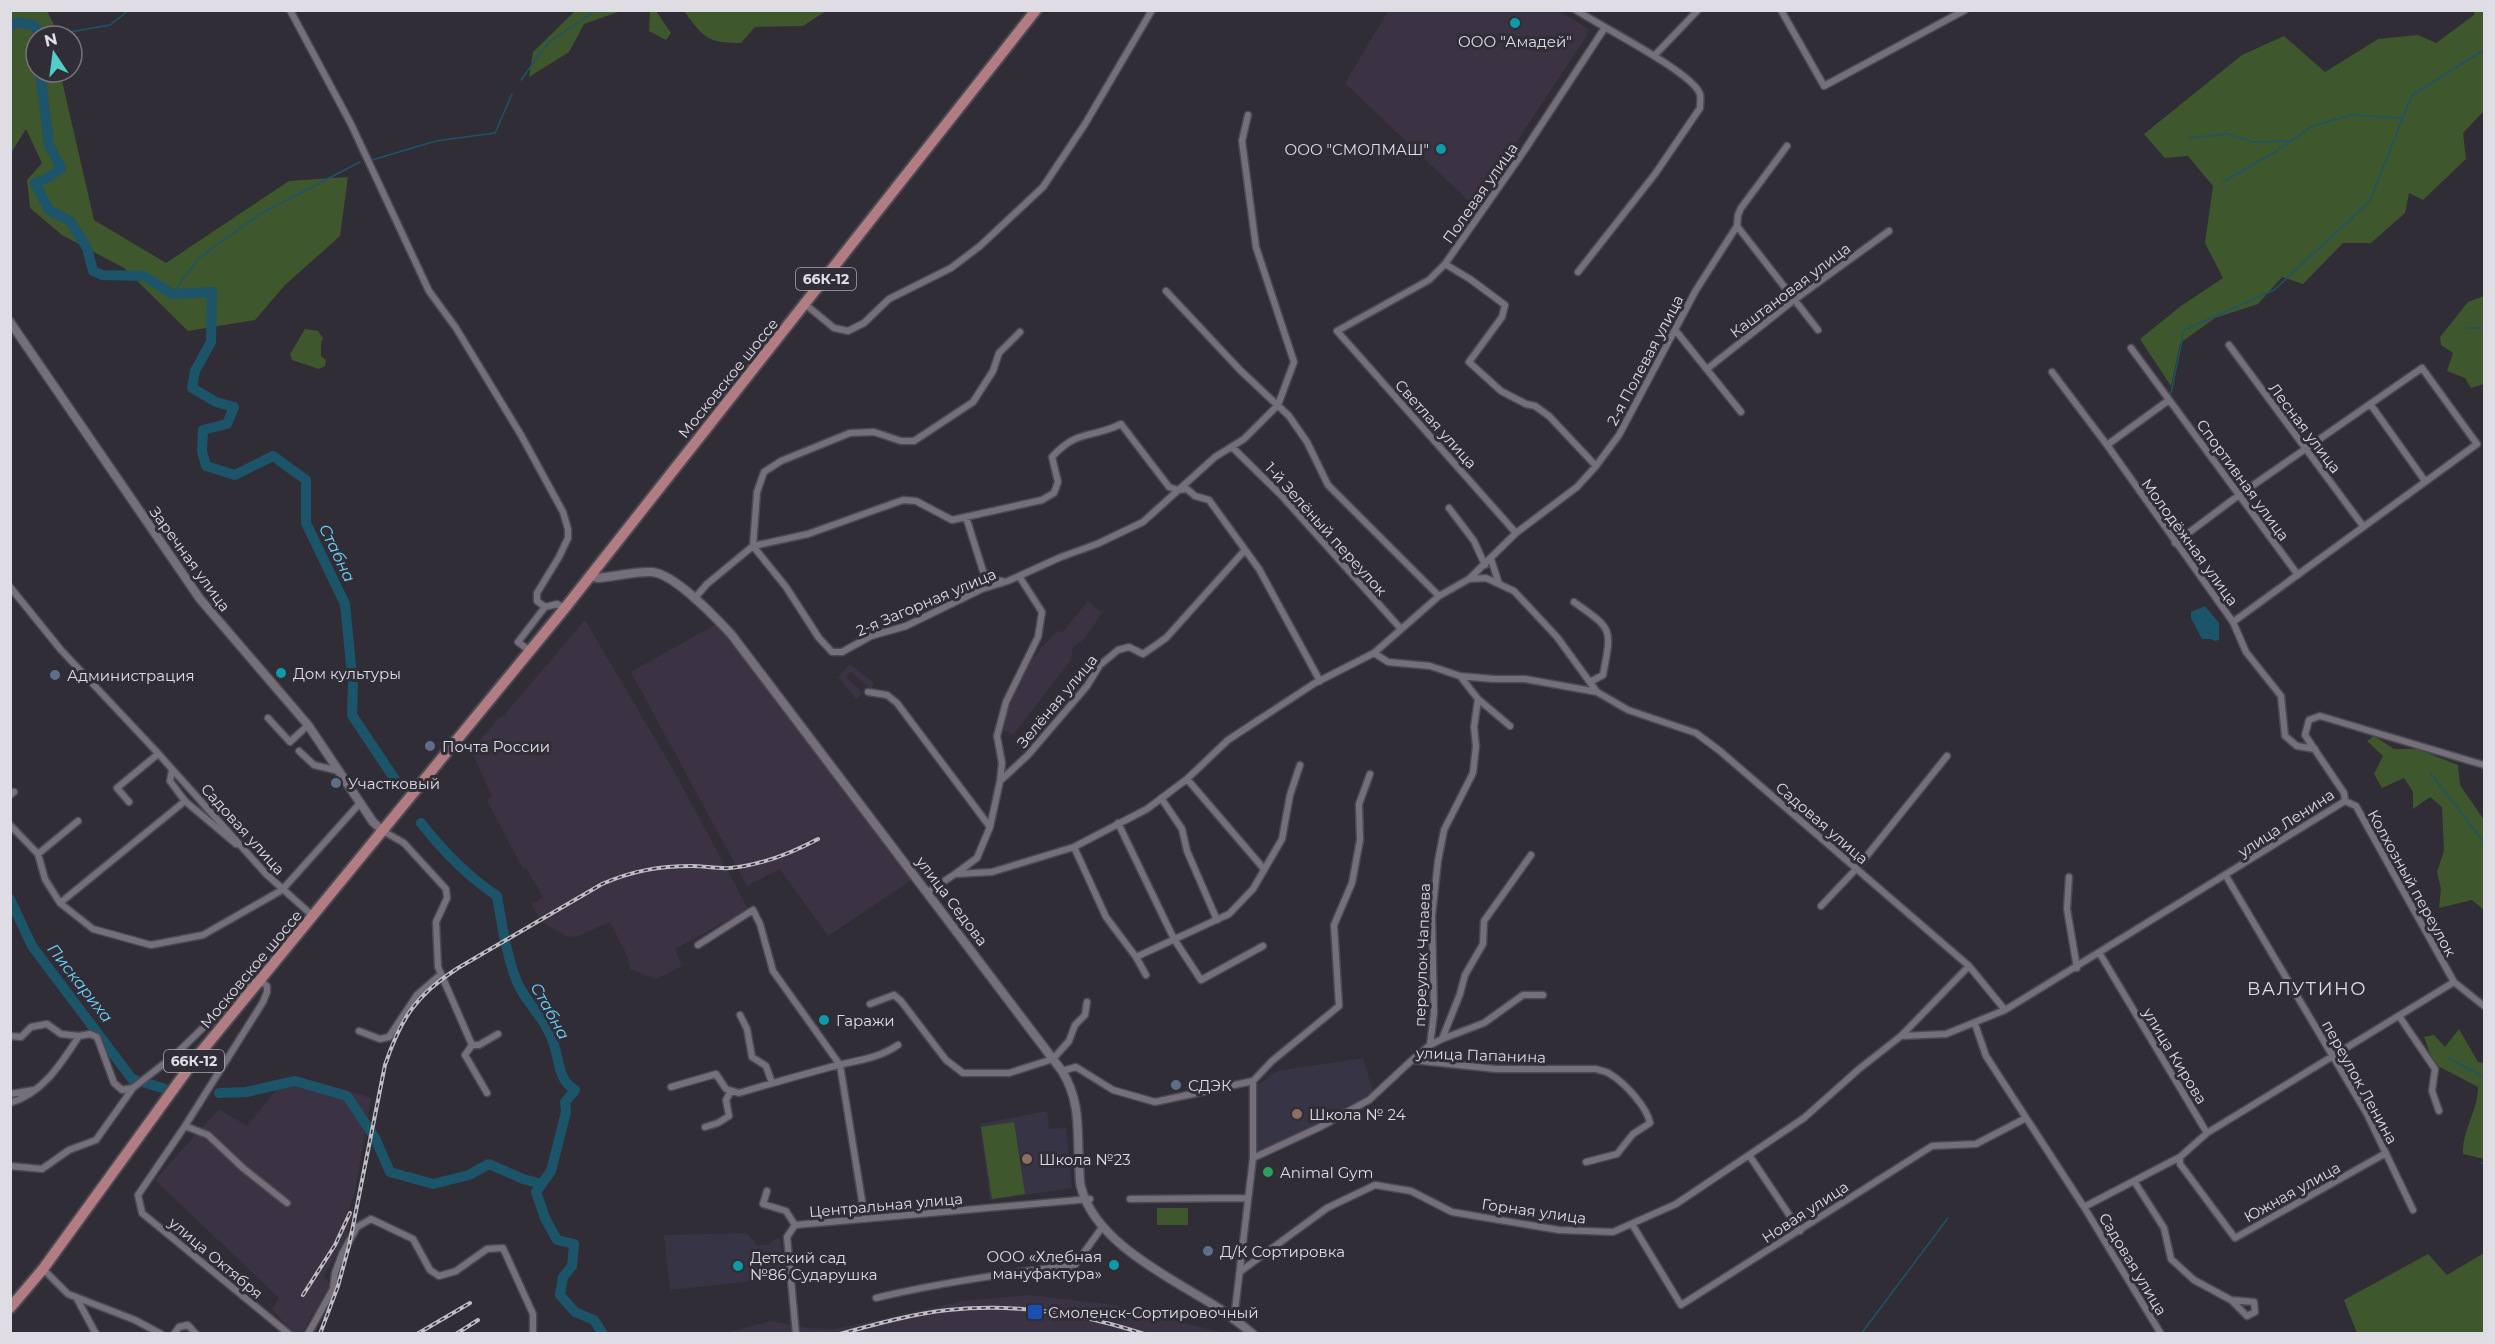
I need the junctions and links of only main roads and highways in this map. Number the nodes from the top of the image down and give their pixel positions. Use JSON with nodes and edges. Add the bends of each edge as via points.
{"nodes":[{"id":1,"x":1036,"y":10,"type":"edge"},
{"id":2,"x":10,"y":1308,"type":"edge"}],
"edges":[{"from":1,"to":2,"type":"main road","name":"Московское шоссе","number":"66К-12","via":[[565,608],[166,1097]]}]}
